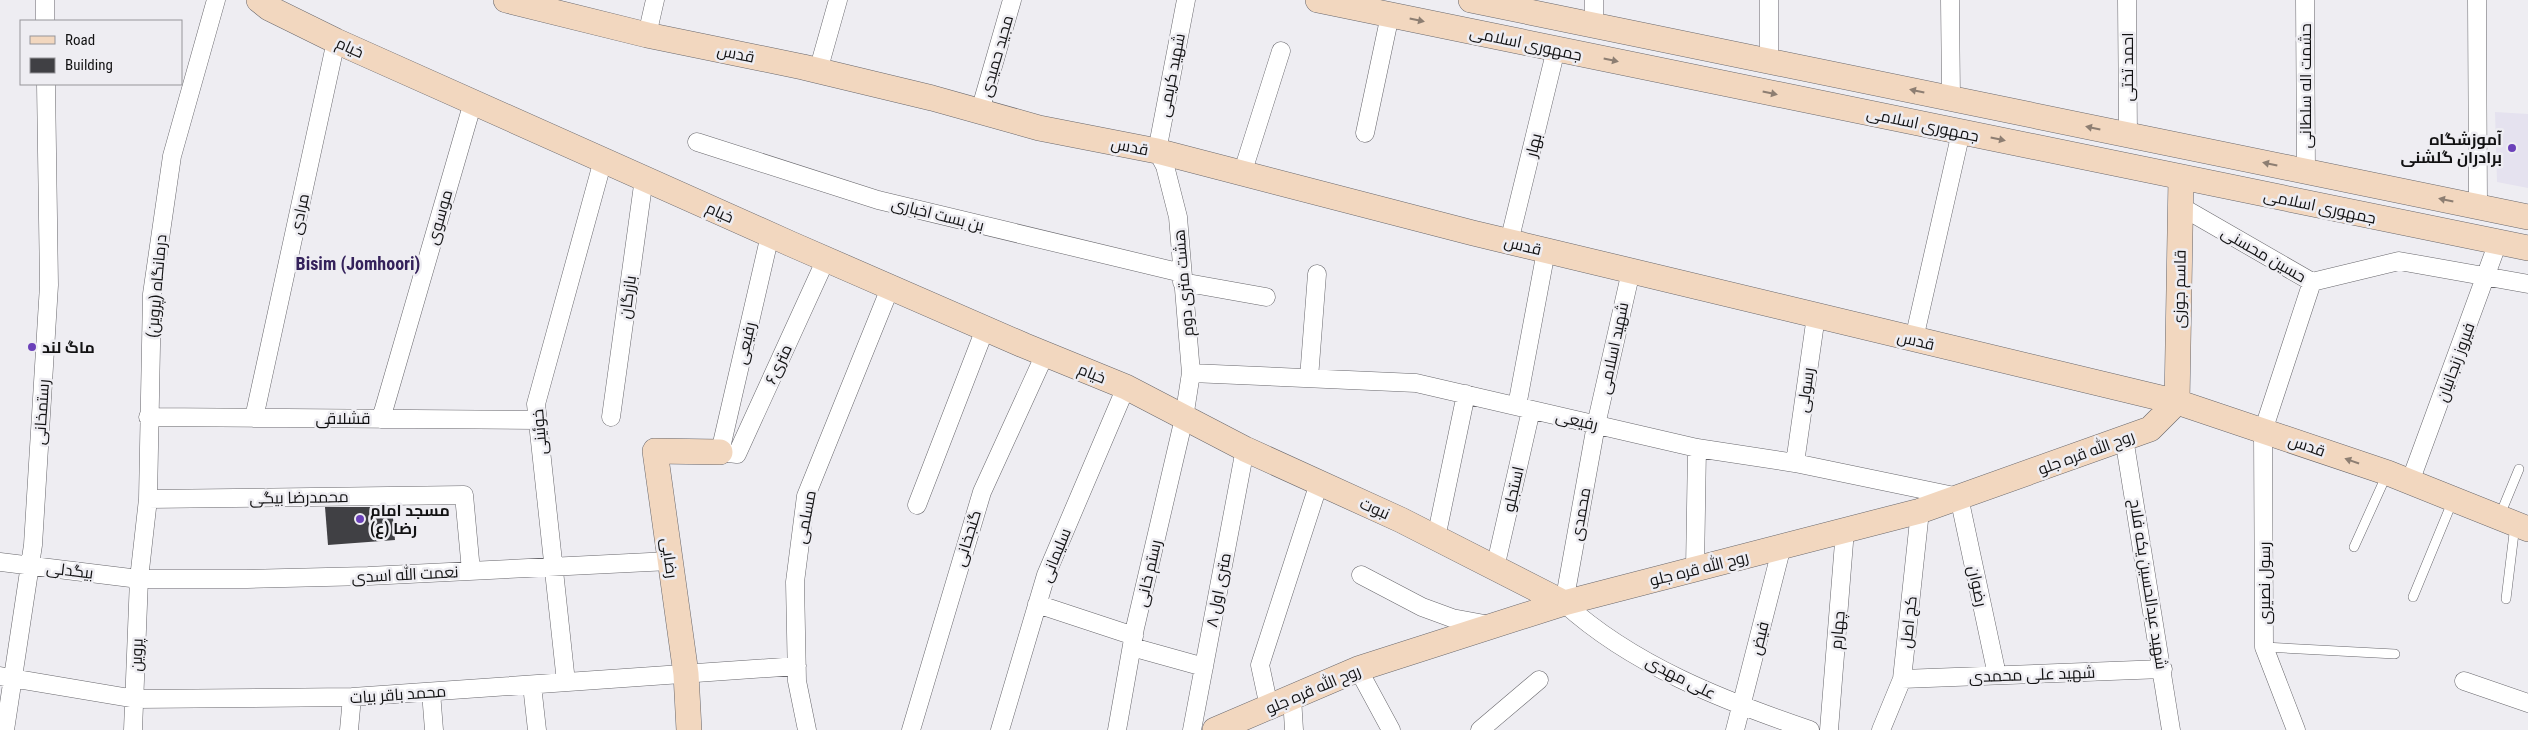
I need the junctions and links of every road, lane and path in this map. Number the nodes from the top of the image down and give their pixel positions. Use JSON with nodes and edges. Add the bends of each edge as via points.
{"nodes":[{"id":1,"x":45,"y":0,"type":"edge"},
{"id":2,"x":216,"y":0,"type":"edge"},
{"id":3,"x":259,"y":0,"type":"edge"},
{"id":4,"x":506,"y":0,"type":"edge"},
{"id":5,"x":656,"y":0,"type":"edge"},
{"id":6,"x":838,"y":0,"type":"edge"},
{"id":7,"x":1012,"y":0,"type":"edge"},
{"id":8,"x":1186,"y":0,"type":"edge"},
{"id":9,"x":1318,"y":0,"type":"edge"},
{"id":10,"x":1471,"y":0,"type":"edge"},
{"id":11,"x":1594,"y":0,"type":"edge"},
{"id":12,"x":1769,"y":0,"type":"edge"},
{"id":13,"x":1950,"y":0,"type":"edge"},
{"id":14,"x":2126,"y":0,"type":"edge"},
{"id":15,"x":2305,"y":0,"type":"edge"},
{"id":16,"x":2477,"y":0,"type":"edge"},
{"id":17,"x":1390,"y":15,"type":"junction"},
{"id":18,"x":45,"y":20,"type":"edge"},
{"id":19,"x":1594,"y":25,"type":"junction"},
{"id":20,"x":647,"y":35,"type":"junction"},
{"id":21,"x":336,"y":41,"type":"junction"},
{"id":22,"x":1556,"y":49,"type":"junction"},
{"id":23,"x":1281,"y":51,"type":"dead end"},
{"id":24,"x":1769,"y":61,"type":"junction"},
{"id":25,"x":818,"y":71,"type":"junction"},
{"id":26,"x":46,"y":85,"type":"edge"},
{"id":27,"x":1951,"y":98,"type":"junction"},
{"id":28,"x":473,"y":102,"type":"junction"},
{"id":29,"x":980,"y":111,"type":"junction"},
{"id":30,"x":1961,"y":132,"type":"junction"},
{"id":31,"x":1365,"y":133,"type":"dead end"},
{"id":32,"x":2128,"y":135,"type":"junction"},
{"id":33,"x":697,"y":142,"type":"dead end"},
{"id":34,"x":1157,"y":151,"type":"junction"},
{"id":35,"x":603,"y":160,"type":"junction"},
{"id":36,"x":2306,"y":171,"type":"junction"},
{"id":37,"x":1242,"y":174,"type":"junction"},
{"id":38,"x":2181,"y":177,"type":"junction"},
{"id":39,"x":644,"y":178,"type":"junction"},
{"id":40,"x":2180,"y":206,"type":"junction"},
{"id":41,"x":2478,"y":207,"type":"junction"},
{"id":42,"x":2528,"y":217,"type":"edge"},
{"id":43,"x":770,"y":235,"type":"junction"},
{"id":44,"x":1509,"y":242,"type":"junction"},
{"id":45,"x":2498,"y":242,"type":"junction"},
{"id":46,"x":2528,"y":248,"type":"edge"},
{"id":47,"x":1546,"y":251,"type":"junction"},
{"id":48,"x":826,"y":259,"type":"junction"},
{"id":49,"x":1630,"y":271,"type":"junction"},
{"id":50,"x":1317,"y":274,"type":"dead end"},
{"id":51,"x":2486,"y":277,"type":"junction"},
{"id":52,"x":1182,"y":278,"type":"junction"},
{"id":53,"x":2312,"y":282,"type":"junction"},
{"id":54,"x":2528,"y":284,"type":"edge"},
{"id":55,"x":890,"y":288,"type":"junction"},
{"id":56,"x":1266,"y":297,"type":"dead end"},
{"id":57,"x":1816,"y":316,"type":"junction"},
{"id":58,"x":985,"y":328,"type":"junction"},
{"id":59,"x":1914,"y":339,"type":"junction"},
{"id":60,"x":1045,"y":354,"type":"junction"},
{"id":61,"x":1191,"y":373,"type":"junction"},
{"id":62,"x":1309,"y":378,"type":"junction"},
{"id":63,"x":1126,"y":387,"type":"junction"},
{"id":64,"x":1466,"y":394,"type":"junction"},
{"id":65,"x":2177,"y":402,"type":"junction"},
{"id":66,"x":1524,"y":408,"type":"junction"},
{"id":67,"x":148,"y":417,"type":"junction"},
{"id":68,"x":611,"y":417,"type":"dead end"},
{"id":69,"x":254,"y":418,"type":"junction"},
{"id":70,"x":1184,"y":418,"type":"junction"},
{"id":71,"x":381,"y":419,"type":"junction"},
{"id":72,"x":538,"y":420,"type":"junction"},
{"id":73,"x":1596,"y":425,"type":"junction"},
{"id":74,"x":2263,"y":431,"type":"junction"},
{"id":75,"x":2124,"y":438,"type":"junction"},
{"id":76,"x":1697,"y":448,"type":"junction"},
{"id":77,"x":1245,"y":449,"type":"junction"},
{"id":78,"x":720,"y":452,"type":"junction"},
{"id":79,"x":1795,"y":464,"type":"junction"},
{"id":80,"x":2519,"y":469,"type":"dead end"},
{"id":81,"x":2388,"y":473,"type":"junction"},
{"id":82,"x":2410,"y":482,"type":"junction"},
{"id":83,"x":1319,"y":483,"type":"junction"},
{"id":84,"x":1959,"y":497,"type":"junction"},
{"id":85,"x":148,"y":499,"type":"junction"},
{"id":86,"x":2453,"y":499,"type":"junction"},
{"id":87,"x":917,"y":505,"type":"dead end"},
{"id":88,"x":1920,"y":511,"type":"junction"},
{"id":89,"x":2514,"y":524,"type":"edge"},
{"id":90,"x":1845,"y":530,"type":"junction"},
{"id":91,"x":1436,"y":538,"type":"junction"},
{"id":92,"x":1782,"y":546,"type":"junction"},
{"id":93,"x":2354,"y":547,"type":"dead end"},
{"id":94,"x":670,"y":561,"type":"junction"},
{"id":95,"x":0,"y":562,"type":"edge"},
{"id":96,"x":29,"y":565,"type":"junction"},
{"id":97,"x":554,"y":567,"type":"junction"},
{"id":98,"x":1495,"y":568,"type":"junction"},
{"id":99,"x":1694,"y":569,"type":"junction"},
{"id":100,"x":472,"y":571,"type":"junction"},
{"id":101,"x":1361,"y":575,"type":"dead end"},
{"id":102,"x":139,"y":579,"type":"junction"},
{"id":103,"x":2413,"y":597,"type":"dead end"},
{"id":104,"x":2506,"y":599,"type":"dead end"},
{"id":105,"x":1564,"y":603,"type":"junction"},
{"id":106,"x":1037,"y":604,"type":"junction"},
{"id":107,"x":1493,"y":625,"type":"junction"},
{"id":108,"x":1133,"y":641,"type":"junction"},
{"id":109,"x":2264,"y":647,"type":"junction"},
{"id":110,"x":2395,"y":654,"type":"dead end"},
{"id":111,"x":796,"y":666,"type":"junction"},
{"id":112,"x":1204,"y":667,"type":"junction"},
{"id":113,"x":1358,"y":669,"type":"junction"},
{"id":114,"x":2163,"y":669,"type":"junction"},
{"id":115,"x":686,"y":674,"type":"junction"},
{"id":116,"x":1997,"y":675,"type":"junction"},
{"id":117,"x":6,"y":677,"type":"edge"},
{"id":118,"x":1902,"y":679,"type":"junction"},
{"id":119,"x":1539,"y":680,"type":"dead end"},
{"id":120,"x":2464,"y":681,"type":"dead end"},
{"id":121,"x":566,"y":682,"type":"junction"},
{"id":122,"x":532,"y":685,"type":"junction"},
{"id":123,"x":430,"y":692,"type":"junction"},
{"id":124,"x":352,"y":697,"type":"junction"},
{"id":125,"x":1292,"y":697,"type":"junction"},
{"id":126,"x":136,"y":700,"type":"junction"},
{"id":127,"x":2528,"y":703,"type":"edge"},
{"id":128,"x":1269,"y":707,"type":"junction"},
{"id":129,"x":1741,"y":707,"type":"junction"},
{"id":130,"x":5,"y":730,"type":"edge"},
{"id":131,"x":133,"y":730,"type":"edge"},
{"id":132,"x":349,"y":730,"type":"edge"},
{"id":133,"x":434,"y":730,"type":"edge"},
{"id":134,"x":537,"y":730,"type":"edge"},
{"id":135,"x":689,"y":730,"type":"edge"},
{"id":136,"x":807,"y":730,"type":"edge"},
{"id":137,"x":911,"y":730,"type":"edge"},
{"id":138,"x":1000,"y":730,"type":"edge"},
{"id":139,"x":1117,"y":730,"type":"edge"},
{"id":140,"x":1192,"y":730,"type":"edge"},
{"id":141,"x":1215,"y":730,"type":"edge"},
{"id":142,"x":1294,"y":730,"type":"edge"},
{"id":143,"x":1391,"y":730,"type":"edge"},
{"id":144,"x":1480,"y":730,"type":"edge"},
{"id":145,"x":1735,"y":730,"type":"edge"},
{"id":146,"x":1810,"y":730,"type":"edge"},
{"id":147,"x":1829,"y":730,"type":"edge"},
{"id":148,"x":1881,"y":730,"type":"edge"},
{"id":149,"x":2171,"y":730,"type":"edge"},
{"id":150,"x":2296,"y":730,"type":"edge"}],
"edges":[{"from":1,"to":18,"type":"street"},
{"from":2,"to":67,"type":"street","name":"درمانگاه (پروین)","via":[[172,156],[152,294]]},
{"from":3,"to":21,"type":"street","name":"خیام"},
{"from":4,"to":20,"type":"street","name":"قدس"},
{"from":5,"to":20,"type":"street"},
{"from":6,"to":25,"type":"street"},
{"from":7,"to":29,"type":"street","name":"مجید حمیدی"},
{"from":8,"to":34,"type":"street","name":"شهید کریمی"},
{"from":9,"to":17,"type":"street","name":"جمهوری اسلامی"},
{"from":10,"to":19,"type":"street","name":"جمهوری اسلامی"},
{"from":11,"to":19,"type":"street"},
{"from":12,"to":24,"type":"street"},
{"from":13,"to":27,"type":"street"},
{"from":14,"to":32,"type":"street","name":"احمد تختی"},
{"from":15,"to":36,"type":"street","name":"حشمت اله سلطانی"},
{"from":16,"to":41,"type":"street"},
{"from":17,"to":22,"type":"street","name":"جمهوری اسلامی","one_way":true},
{"from":17,"to":31,"type":"street"},
{"from":19,"to":24,"type":"street","name":"جمهوری اسلامی"},
{"from":20,"to":25,"type":"street","name":"قدس"},
{"from":21,"to":28,"type":"street","name":"خیام"},
{"from":21,"to":69,"type":"street","name":"مرادی"},
{"from":22,"to":30,"type":"street","name":"جمهوری اسلامی","one_way":true},
{"from":22,"to":44,"type":"street","name":"بهار"},
{"from":23,"to":37,"type":"street"},
{"from":27,"to":24,"type":"street","name":"جمهوری اسلامی","one_way":true},
{"from":25,"to":29,"type":"street","name":"قدس"},
{"from":26,"to":96,"type":"street","name":"رستمخانی","via":[[49,285]]},
{"from":32,"to":27,"type":"street","name":"جمهوری اسلامی","one_way":true},
{"from":28,"to":35,"type":"street","name":"خیام"},
{"from":28,"to":71,"type":"street","name":"موسوی"},
{"from":29,"to":34,"type":"street","name":"قدس","via":[[1039,128]]},
{"from":30,"to":38,"type":"street","name":"جمهوری اسلامی","one_way":true},
{"from":30,"to":59,"type":"street"},
{"from":36,"to":32,"type":"street","name":"جمهوری اسلامی","one_way":true},
{"from":33,"to":52,"type":"street","name":"بن بست اخباری","via":[[878,200]]},
{"from":34,"to":37,"type":"street","name":"قدس"},
{"from":34,"to":52,"type":"street","name":"هشت متری دوم","via":[[1165,166],[1178,217]]},
{"from":35,"to":39,"type":"street","name":"خیام"},
{"from":35,"to":72,"type":"street","name":"خوئینی","via":[[536,404]]},
{"from":41,"to":36,"type":"street","name":"جمهوری اسلامی","one_way":true},
{"from":37,"to":44,"type":"street","name":"قدس"},
{"from":38,"to":40,"type":"street","name":"قاسم جوزی"},
{"from":38,"to":45,"type":"street","name":"جمهوری اسلامی"},
{"from":39,"to":43,"type":"street","name":"خیام"},
{"from":39,"to":68,"type":"street","name":"بازرگان"},
{"from":40,"to":53,"type":"street","name":"حسین محسنی"},
{"from":40,"to":65,"type":"street","name":"قاسم جوزی"},
{"from":41,"to":42,"type":"street","name":"جمهوری اسلامی"},
{"from":43,"to":48,"type":"street","name":"خیام"},
{"from":43,"to":78,"type":"street","name":"رفیعی"},
{"from":44,"to":47,"type":"street","name":"قدس"},
{"from":45,"to":46,"type":"street","name":"جمهوری اسلامی"},
{"from":45,"to":51,"type":"street","name":"فیروز زنجانیان"},
{"from":47,"to":49,"type":"street","name":"قدس"},
{"from":47,"to":66,"type":"street","name":"استجلو"},
{"from":48,"to":55,"type":"street","name":"خیام"},
{"from":48,"to":78,"type":"street","name":"۶متری","via":[[737,454]]},
{"from":49,"to":57,"type":"street","name":"قدس"},
{"from":49,"to":73,"type":"street","name":"شهید اسلامی"},
{"from":50,"to":62,"type":"street"},
{"from":51,"to":53,"type":"street","name":"حسین محسنی","via":[[2399,261]]},
{"from":51,"to":54,"type":"street","name":"حسین محسنی"},
{"from":51,"to":82,"type":"street","name":"فیروز زنجانیان"},
{"from":52,"to":56,"type":"street","name":"بن بست اخباری"},
{"from":52,"to":61,"type":"street","name":"هشت متری دوم"},
{"from":53,"to":74,"type":"street","name":"رسول نصیری"},
{"from":55,"to":58,"type":"street","name":"خیام"},
{"from":55,"to":111,"type":"street","name":"مسلمی","via":[[806,496],[795,582]]},
{"from":57,"to":59,"type":"street","name":"قدس"},
{"from":57,"to":79,"type":"street","name":"رسولی"},
{"from":58,"to":60,"type":"street","name":"خیام"},
{"from":58,"to":87,"type":"street"},
{"from":59,"to":65,"type":"street","name":"قدس"},
{"from":60,"to":63,"type":"street","name":"خیام"},
{"from":60,"to":137,"type":"street","name":"گنجخانی","via":[[982,492]]},
{"from":61,"to":62,"type":"street","name":"رفیعی"},
{"from":61,"to":70,"type":"street","name":"هشت متری دوم"},
{"from":62,"to":64,"type":"street","name":"رفیعی","via":[[1416,383]]},
{"from":63,"to":70,"type":"street","name":"خیام"},
{"from":63,"to":106,"type":"street","name":"سلیمانی","via":[[1046,575]]},
{"from":64,"to":66,"type":"street","name":"رفیعی"},
{"from":64,"to":91,"type":"street"},
{"from":65,"to":74,"type":"street","name":"قدس"},
{"from":65,"to":75,"type":"street","name":"روح الله قره جلو","via":[[2150,429]]},
{"from":66,"to":73,"type":"street","name":"رفیعی"},
{"from":66,"to":98,"type":"street","name":"استجلو"},
{"from":67,"to":69,"type":"street","name":"قشلاقی"},
{"from":67,"to":85,"type":"street","name":"درمانگاه (پروین)"},
{"from":69,"to":71,"type":"street","name":"قشلاقی"},
{"from":70,"to":77,"type":"street","name":"نبوت"},
{"from":70,"to":108,"type":"street","name":"رستم خانی"},
{"from":71,"to":72,"type":"street","name":"قشلاقی"},
{"from":72,"to":97,"type":"street","name":"خوئینی"},
{"from":73,"to":76,"type":"street","name":"رفیعی"},
{"from":73,"to":105,"type":"street","name":"محمدی"},
{"from":81,"to":74,"type":"street","name":"قدس","one_way":true},
{"from":74,"to":109,"type":"street","name":"رسول نصیری"},
{"from":75,"to":84,"type":"street","name":"روح الله قره جلو"},
{"from":75,"to":114,"type":"street","name":"شهید عبدالحسین یکه فلاح"},
{"from":76,"to":79,"type":"street","name":"رفیعی"},
{"from":76,"to":99,"type":"street"},
{"from":77,"to":83,"type":"street","name":"نبوت"},
{"from":77,"to":112,"type":"street","name":"۸ متری اول"},
{"from":78,"to":94,"type":"street","name":"رضایی","via":[[655,452]]},
{"from":79,"to":84,"type":"street","name":"رفیعی"},
{"from":80,"to":89,"type":"lane"},
{"from":81,"to":82,"type":"street","name":"قدس"},
{"from":81,"to":93,"type":"lane"},
{"from":82,"to":86,"type":"street","name":"قدس"},
{"from":83,"to":91,"type":"street","name":"نبوت"},
{"from":83,"to":128,"type":"street","via":[[1260,666]]},
{"from":84,"to":88,"type":"street","name":"روح الله قره جلو"},
{"from":84,"to":116,"type":"street","name":"رضوان"},
{"from":85,"to":100,"type":"street","name":"محمدرضا بیگی","via":[[464,495]]},
{"from":85,"to":102,"type":"street","name":"درمانگاه (پروین)"},
{"from":86,"to":89,"type":"street","name":"قدس"},
{"from":86,"to":103,"type":"lane"},
{"from":88,"to":90,"type":"street","name":"روح الله قره جلو"},
{"from":88,"to":118,"type":"street","name":"کج اصل"},
{"from":89,"to":104,"type":"lane"},
{"from":90,"to":92,"type":"street","name":"روح الله قره جلو"},
{"from":90,"to":147,"type":"street","name":"چهارم"},
{"from":91,"to":98,"type":"street","name":"نبوت"},
{"from":92,"to":99,"type":"street","name":"روح الله قره جلو"},
{"from":92,"to":129,"type":"street","name":"فیض"},
{"from":94,"to":97,"type":"street","name":"نعمت الله اسدی"},
{"from":94,"to":115,"type":"street","name":"رضایی"},
{"from":95,"to":96,"type":"street","name":"بیگدلی"},
{"from":96,"to":102,"type":"street","name":"بیگدلی"},
{"from":96,"to":117,"type":"street","name":"رستمخانی"},
{"from":97,"to":100,"type":"street","name":"نعمت الله اسدی"},
{"from":97,"to":121,"type":"street","name":"خوئینی"},
{"from":98,"to":105,"type":"street","name":"نبوت"},
{"from":99,"to":105,"type":"street","name":"روح الله قره جلو"},
{"from":100,"to":102,"type":"street","name":"نعمت الله اسدی","via":[[247,579]]},
{"from":101,"to":107,"type":"street","via":[[1422,607],[1452,618]]},
{"from":102,"to":126,"type":"street","name":"پروین"},
{"from":105,"to":107,"type":"street","name":"روح الله قره جلو"},
{"from":105,"to":129,"type":"street","name":"علی مهدی","via":[[1588,625],[1650,663]]},
{"from":106,"to":108,"type":"street"},
{"from":106,"to":138,"type":"street","name":"سلیمانی"},
{"from":107,"to":113,"type":"street","name":"روح الله قره جلو"},
{"from":108,"to":112,"type":"street"},
{"from":108,"to":139,"type":"street","name":"رستم خانی"},
{"from":109,"to":110,"type":"lane"},
{"from":109,"to":150,"type":"street","name":"رسول نصیری"},
{"from":111,"to":115,"type":"street","name":"محمد باقر بیات"},
{"from":111,"to":136,"type":"street","name":"مسلمی"},
{"from":112,"to":140,"type":"street","name":"۸ متری اول"},
{"from":113,"to":125,"type":"street","name":"روح الله قره جلو"},
{"from":113,"to":143,"type":"street"},
{"from":114,"to":116,"type":"street","name":"شهید علی محمدی"},
{"from":114,"to":149,"type":"street","name":"شهید عبدالحسین یکه فلاح"},
{"from":115,"to":121,"type":"street","name":"محمد باقر بیات"},
{"from":115,"to":135,"type":"street","name":"رضایی"},
{"from":116,"to":118,"type":"street","name":"شهید علی محمدی"},
{"from":117,"to":126,"type":"street","name":"محمد باقر بیات"},
{"from":117,"to":130,"type":"street"},
{"from":118,"to":148,"type":"street","name":"کج اصل"},
{"from":119,"to":144,"type":"street"},
{"from":120,"to":127,"type":"street"},
{"from":121,"to":122,"type":"street","name":"محمد باقر بیات"},
{"from":122,"to":123,"type":"street","name":"محمد باقر بیات"},
{"from":122,"to":134,"type":"street"},
{"from":123,"to":124,"type":"street","name":"محمد باقر بیات"},
{"from":123,"to":133,"type":"street"},
{"from":124,"to":126,"type":"street","name":"محمد باقر بیات"},
{"from":124,"to":132,"type":"street"},
{"from":125,"to":128,"type":"street","name":"روح الله قره جلو"},
{"from":125,"to":142,"type":"street"},
{"from":126,"to":131,"type":"street","name":"پروین"},
{"from":128,"to":141,"type":"street","name":"روح الله قره جلو"},
{"from":129,"to":145,"type":"street","name":"فیض"},
{"from":129,"to":146,"type":"street","name":"علی مهدی"}]}
